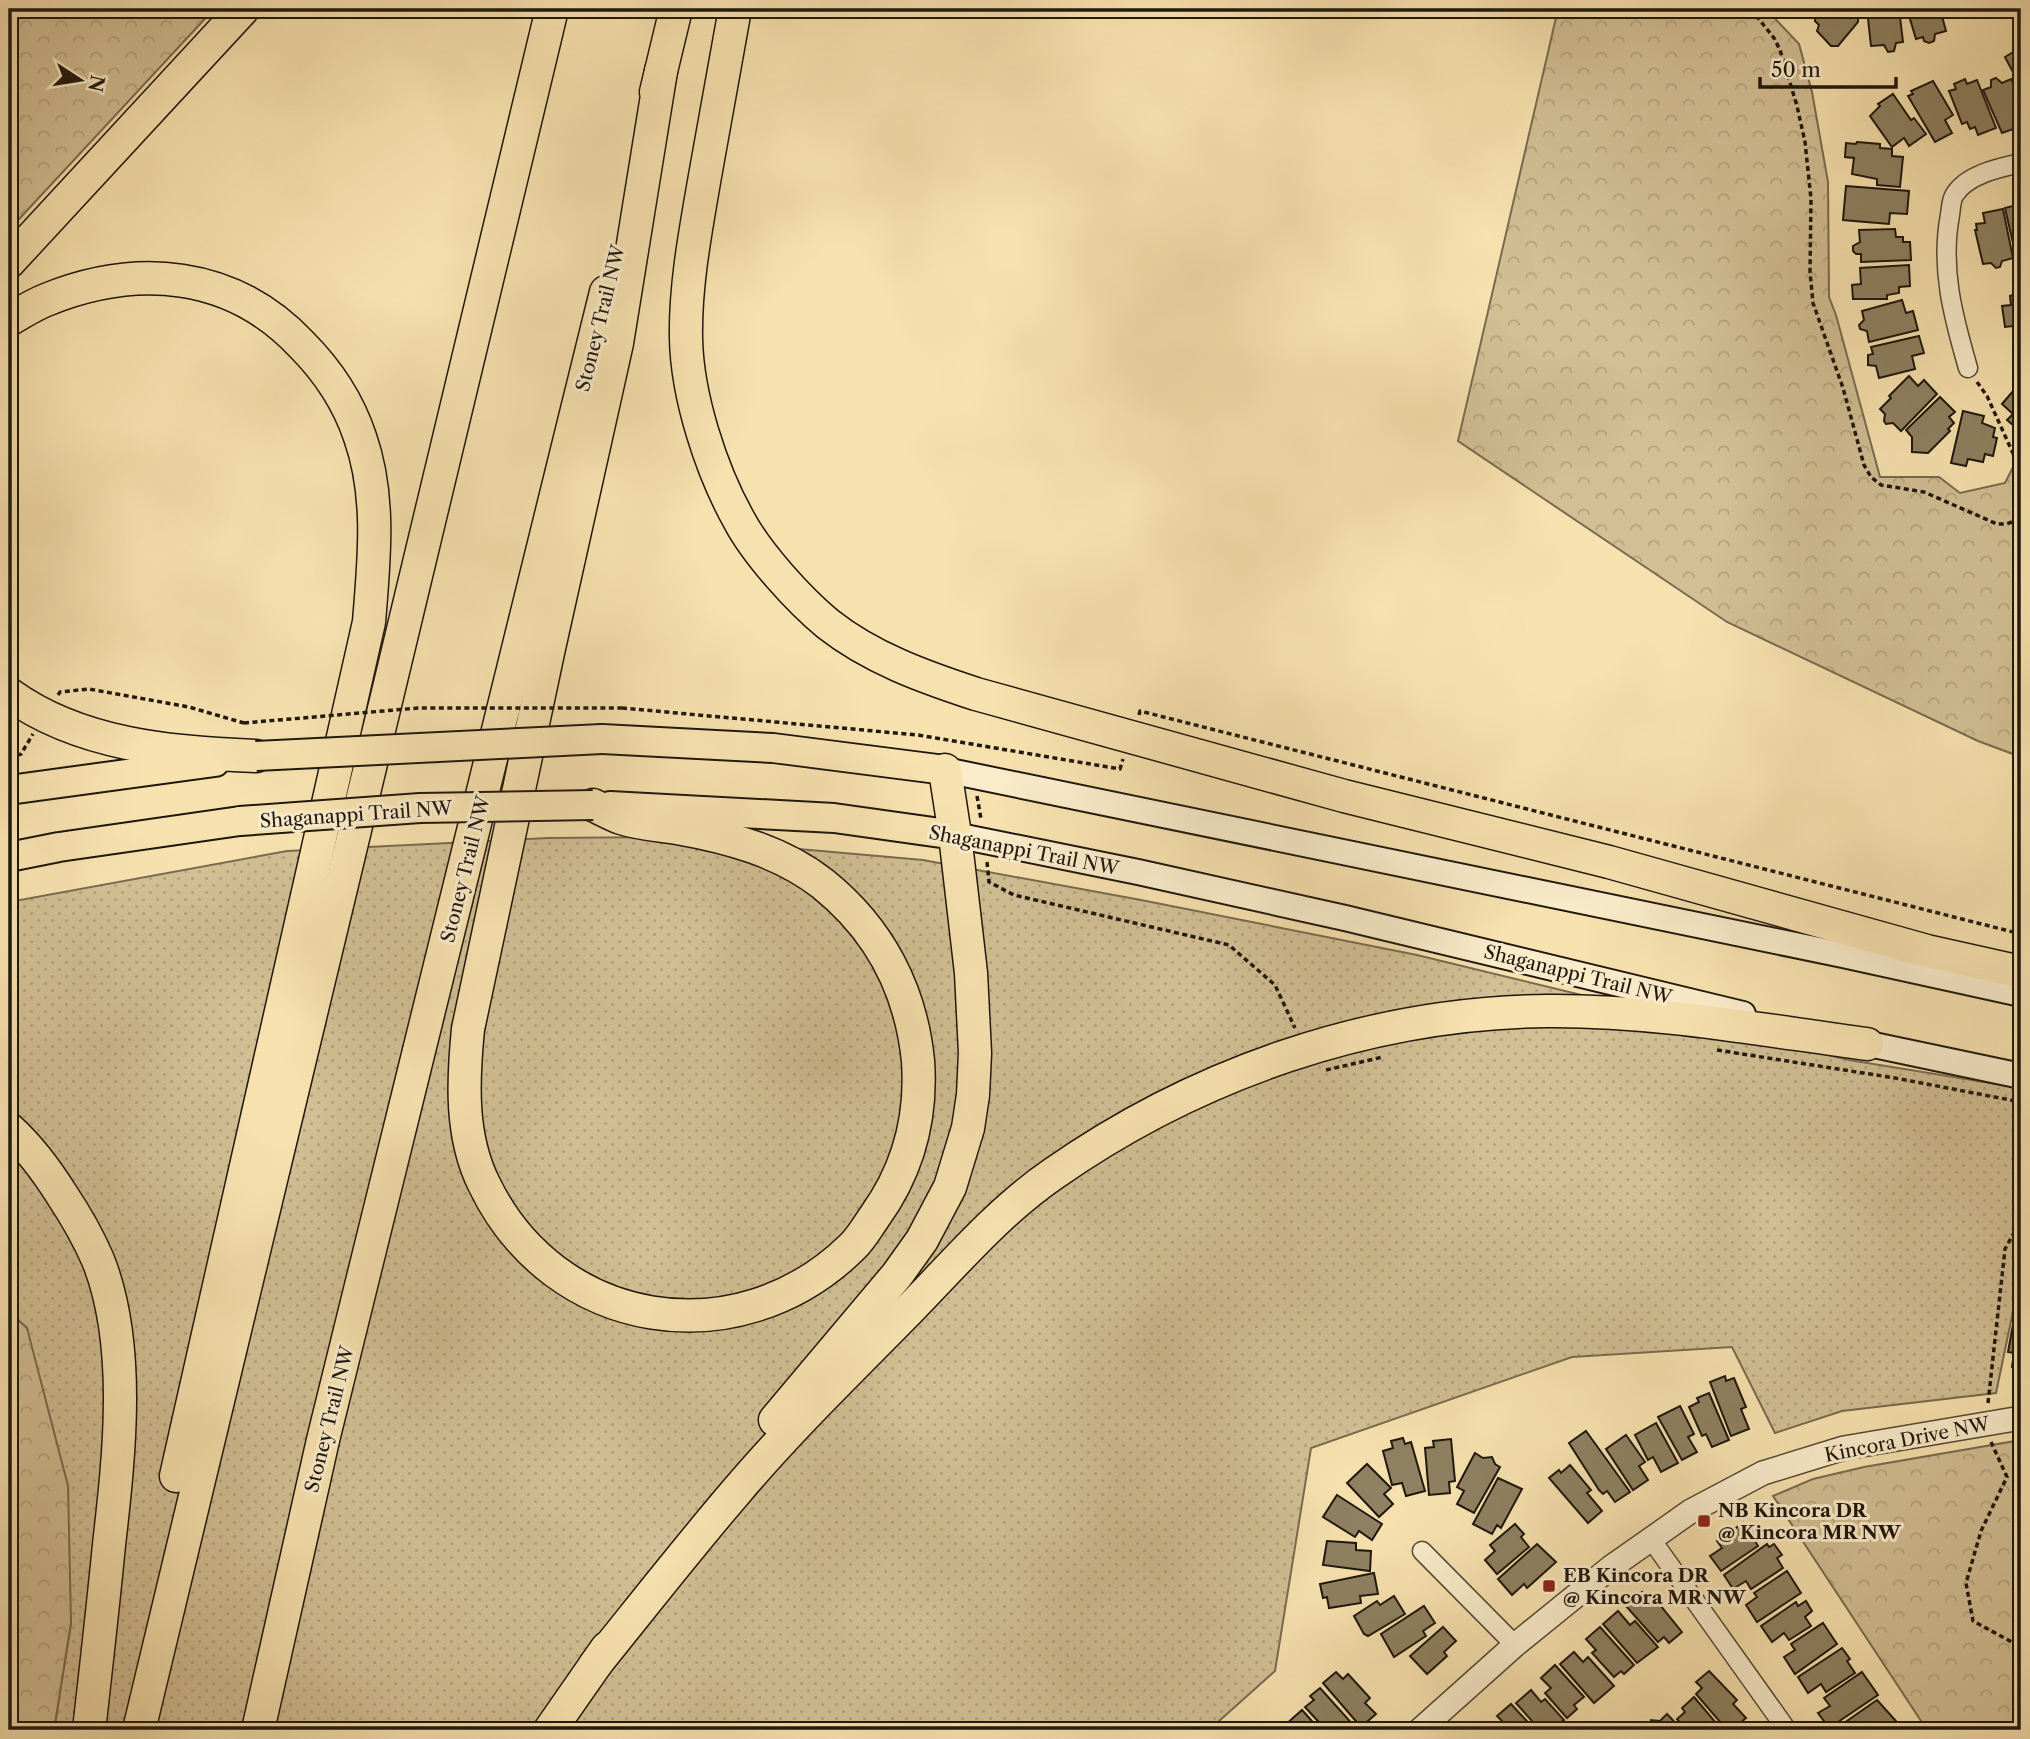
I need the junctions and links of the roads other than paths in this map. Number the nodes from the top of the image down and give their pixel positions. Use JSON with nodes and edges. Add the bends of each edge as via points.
{"nodes":[{"id":1,"x":243,"y":9,"type":"edge"},
{"id":2,"x":552,"y":9,"type":"edge"},
{"id":3,"x":676,"y":9,"type":"edge"},
{"id":4,"x":735,"y":9,"type":"edge"},
{"id":5,"x":661,"y":71,"type":"junction"},
{"id":6,"x":2021,"y":163,"type":"edge"},
{"id":7,"x":9,"y":262,"type":"edge"},
{"id":8,"x":9,"y":320,"type":"edge"},
{"id":9,"x":1968,"y":368,"type":"road end"},
{"id":10,"x":9,"y":694,"type":"edge"},
{"id":11,"x":256,"y":756,"type":"junction"},
{"id":12,"x":945,"y":770,"type":"junction"},
{"id":13,"x":9,"y":790,"type":"edge"},
{"id":14,"x":593,"y":805,"type":"junction"},
{"id":15,"x":955,"y":835,"type":"junction"},
{"id":16,"x":9,"y":858,"type":"edge"},
{"id":17,"x":2021,"y":972,"type":"edge"},
{"id":18,"x":2021,"y":994,"type":"edge"},
{"id":19,"x":1867,"y":1044,"type":"junction"},
{"id":20,"x":2021,"y":1076,"type":"edge"},
{"id":21,"x":9,"y":1129,"type":"edge"},
{"id":22,"x":2021,"y":1418,"type":"edge"},
{"id":23,"x":1651,"y":1539,"type":"junction"},
{"id":24,"x":1422,"y":1551,"type":"dead end"},
{"id":25,"x":1515,"y":1645,"type":"junction"},
{"id":26,"x":595,"y":1665,"type":"junction"},
{"id":27,"x":89,"y":1730,"type":"edge"},
{"id":28,"x":133,"y":1730,"type":"edge"},
{"id":29,"x":139,"y":1730,"type":"edge"},
{"id":30,"x":258,"y":1730,"type":"edge"},
{"id":31,"x":550,"y":1730,"type":"edge"},
{"id":32,"x":1420,"y":1730,"type":"edge"},
{"id":33,"x":1787,"y":1730,"type":"edge"}],
"edges":[{"from":1,"to":7,"type":"highway"},
{"from":2,"to":29,"type":"highway"},
{"from":3,"to":5,"type":"highway","name":"Stoney Trail NW"},
{"from":4,"to":17,"type":"highway","via":[[687,290],[686,341],[694,394],[739,522],[794,592],[829,624],[916,674],[976,694],[1344,796]]},
{"from":5,"to":14,"type":"highway","via":[[617,343],[468,1029],[464,1105],[482,1182],[505,1221],[535,1257],[570,1283],[628,1308],[684,1315],[723,1313],[796,1290],[855,1244],[898,1178],[912,1140],[919,1104],[916,1037],[894,969],[863,921],[797,867],[732,839],[623,818]]},
{"from":5,"to":30,"type":"highway","name":"Stoney Trail NW","via":[[323,1440]]},
{"from":6,"to":9,"type":"street","via":[[1974,177],[1954,195],[1946,277]]},
{"from":8,"to":28,"type":"highway","via":[[44,300],[122,279],[193,282],[231,295],[260,308],[285,327],[324,367],[344,399],[370,477],[374,558],[369,622],[175,1483]]},
{"from":10,"to":11,"type":"highway","via":[[75,729],[144,747]]},
{"from":11,"to":12,"type":"main road","bridge":true,"via":[[602,739],[773,748]]},
{"from":11,"to":13,"type":"main road"},
{"from":12,"to":15,"type":"highway"},
{"from":12,"to":18,"type":"main road"},
{"from":14,"to":15,"type":"main road","name":"Shaganappi Trail NW","via":[[834,818]]},
{"from":14,"to":16,"type":"main road","name":"Shaganappi Trail NW","bridge":true,"via":[[420,808],[240,821]]},
{"from":15,"to":19,"type":"main road","name":"Shaganappi Trail NW","via":[[1358,921]]},
{"from":15,"to":26,"type":"highway","via":[[975,1052],[968,1128],[950,1187],[897,1275],[713,1496]]},
{"from":19,"to":20,"type":"main road","name":"Shaganappi Trail NW"},
{"from":19,"to":26,"type":"highway","via":[[1621,1013],[1545,1011],[1460,1017],[1317,1046],[1237,1073],[1161,1107],[1050,1176],[1001,1216],[736,1491]]},
{"from":21,"to":27,"type":"highway","via":[[25,1143],[82,1225],[110,1299],[117,1349],[118,1463]]},
{"from":22,"to":23,"type":"street","name":"Kincora Drive NW","via":[[1844,1448],[1763,1473],[1691,1511]]},
{"from":23,"to":25,"type":"street","name":"Kincora Drive NW"},
{"from":23,"to":33,"type":"street"},
{"from":24,"to":25,"type":"street"},
{"from":25,"to":32,"type":"street","name":"Kincora Drive NW"},
{"from":26,"to":31,"type":"highway"}]}
